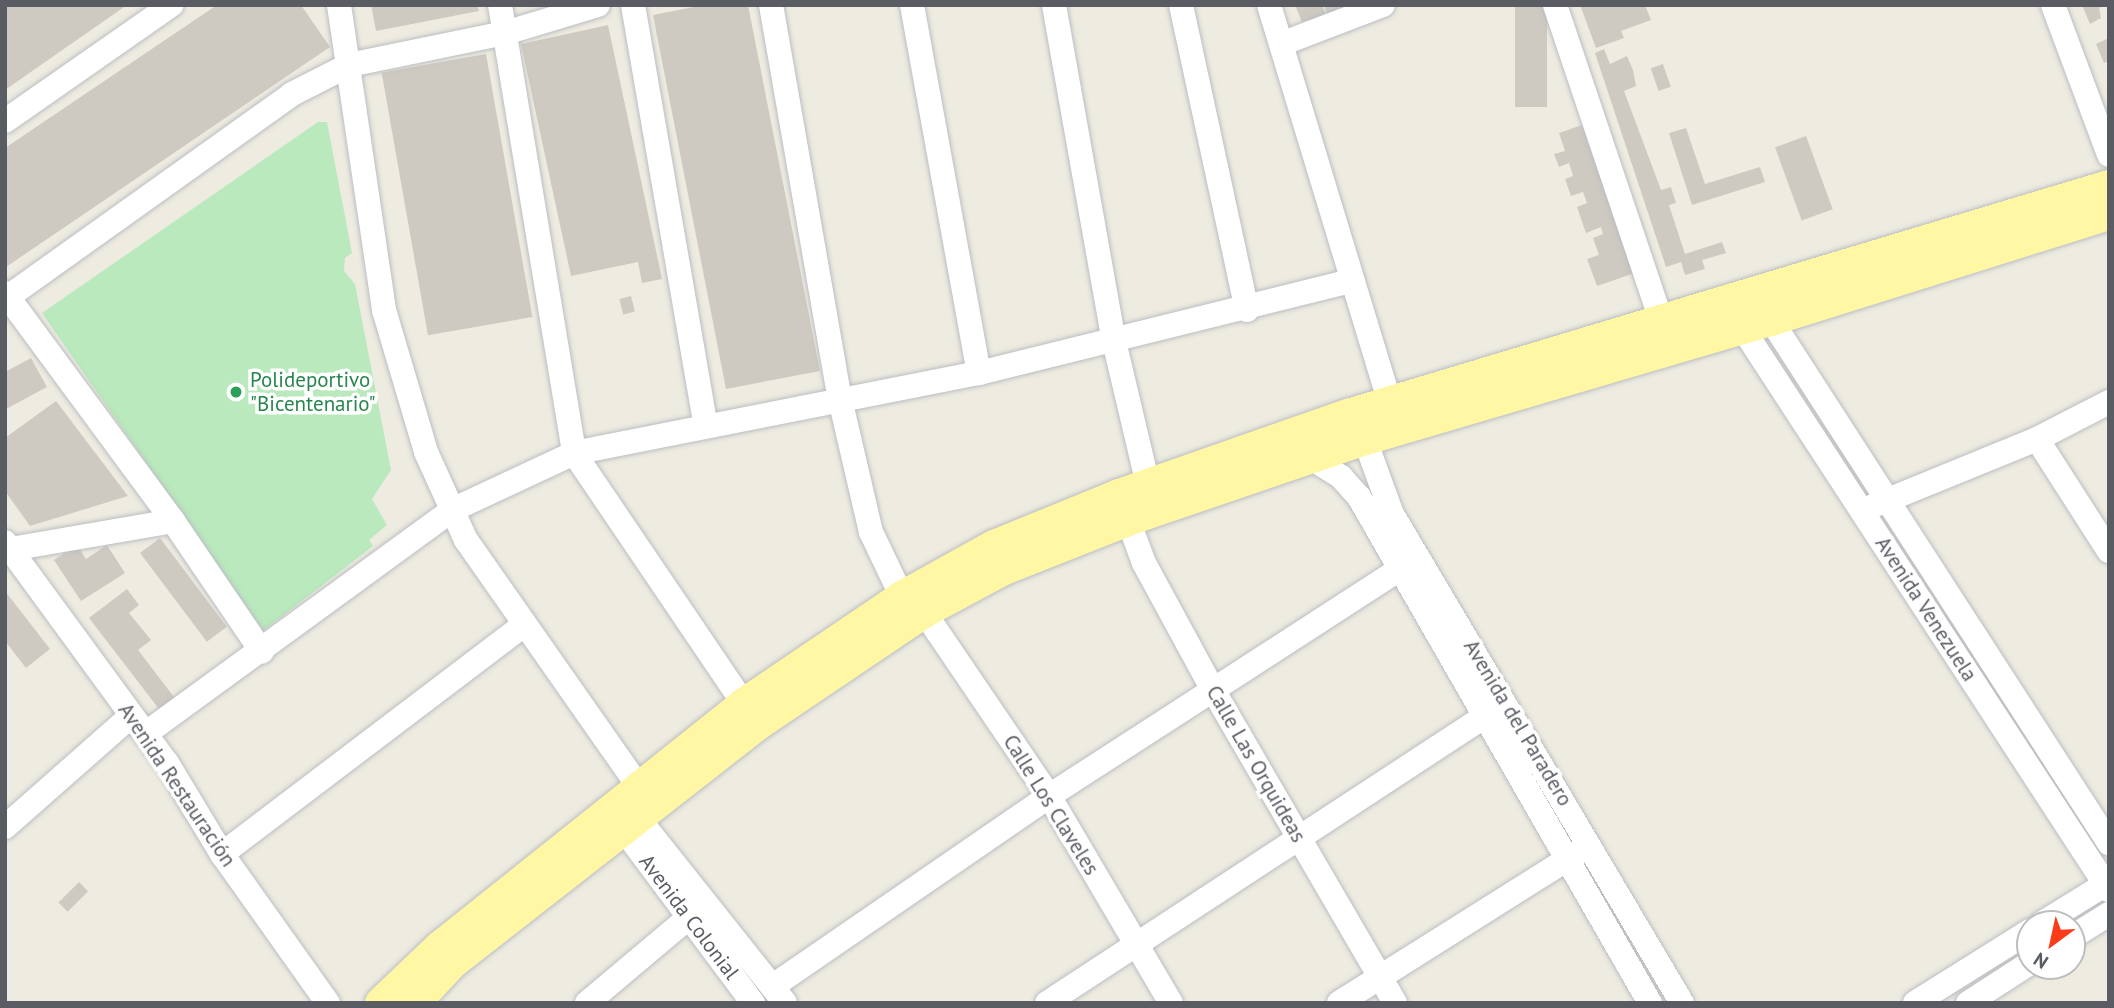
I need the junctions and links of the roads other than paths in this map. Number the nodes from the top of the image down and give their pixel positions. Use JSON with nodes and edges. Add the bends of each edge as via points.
{"nodes":[{"id":1,"x":171,"y":5,"type":"edge"},
{"id":2,"x":339,"y":5,"type":"edge"},
{"id":3,"x":500,"y":5,"type":"edge"},
{"id":4,"x":598,"y":5,"type":"edge"},
{"id":5,"x":633,"y":5,"type":"edge"},
{"id":6,"x":771,"y":5,"type":"edge"},
{"id":7,"x":912,"y":5,"type":"edge"},
{"id":8,"x":1054,"y":5,"type":"edge"},
{"id":9,"x":1181,"y":5,"type":"edge"},
{"id":10,"x":1269,"y":5,"type":"edge"},
{"id":11,"x":1383,"y":5,"type":"edge"},
{"id":12,"x":1556,"y":5,"type":"edge"},
{"id":13,"x":2053,"y":5,"type":"edge"},
{"id":14,"x":505,"y":33,"type":"junction"},
{"id":15,"x":1281,"y":44,"type":"junction"},
{"id":16,"x":349,"y":65,"type":"junction"},
{"id":17,"x":5,"y":121,"type":"edge"},
{"id":18,"x":2109,"y":155,"type":"edge"},
{"id":19,"x":2109,"y":186,"type":"edge"},
{"id":20,"x":2109,"y":214,"type":"edge"},
{"id":21,"x":1352,"y":281,"type":"junction"},
{"id":22,"x":6,"y":297,"type":"edge"},
{"id":23,"x":1247,"y":310,"type":"junction"},
{"id":24,"x":1662,"y":323,"type":"junction"},
{"id":25,"x":1757,"y":325,"type":"junction"},
{"id":26,"x":1114,"y":341,"type":"junction"},
{"id":27,"x":979,"y":373,"type":"junction"},
{"id":28,"x":840,"y":398,"type":"junction"},
{"id":29,"x":2109,"y":402,"type":"edge"},
{"id":30,"x":1390,"y":403,"type":"junction"},
{"id":31,"x":705,"y":424,"type":"junction"},
{"id":32,"x":1356,"y":433,"type":"junction"},
{"id":33,"x":2037,"y":439,"type":"junction"},
{"id":34,"x":574,"y":453,"type":"junction"},
{"id":35,"x":1311,"y":458,"type":"junction"},
{"id":36,"x":1148,"y":485,"type":"junction"},
{"id":37,"x":1885,"y":498,"type":"junction"},
{"id":38,"x":452,"y":510,"type":"junction"},
{"id":39,"x":1863,"y":513,"type":"junction"},
{"id":40,"x":1128,"y":520,"type":"junction"},
{"id":41,"x":173,"y":521,"type":"junction"},
{"id":42,"x":7,"y":547,"type":"edge"},
{"id":43,"x":2109,"y":551,"type":"edge"},
{"id":44,"x":1398,"y":570,"type":"junction"},
{"id":45,"x":913,"y":604,"type":"junction"},
{"id":46,"x":524,"y":625,"type":"junction"},
{"id":47,"x":262,"y":652,"type":"junction"},
{"id":48,"x":1213,"y":690,"type":"junction"},
{"id":49,"x":1506,"y":703,"type":"junction"},
{"id":50,"x":744,"y":704,"type":"junction"},
{"id":51,"x":1483,"y":717,"type":"junction"},
{"id":52,"x":138,"y":725,"type":"junction"},
{"id":53,"x":639,"y":787,"type":"junction"},
{"id":54,"x":1049,"y":796,"type":"junction"},
{"id":55,"x":631,"y":824,"type":"junction"},
{"id":56,"x":5,"y":827,"type":"edge"},
{"id":57,"x":1299,"y":837,"type":"junction"},
{"id":58,"x":2109,"y":843,"type":"edge"},
{"id":59,"x":1591,"y":844,"type":"junction"},
{"id":60,"x":222,"y":854,"type":"junction"},
{"id":61,"x":1566,"y":860,"type":"junction"},
{"id":62,"x":2107,"y":885,"type":"edge"},
{"id":63,"x":2065,"y":910,"type":"edge"},
{"id":64,"x":2109,"y":914,"type":"edge"},
{"id":65,"x":689,"y":917,"type":"junction"},
{"id":66,"x":2086,"y":928,"type":"edge"},
{"id":67,"x":2016,"y":940,"type":"edge"},
{"id":68,"x":1134,"y":944,"type":"junction"},
{"id":69,"x":2016,"y":972,"type":"edge"},
{"id":70,"x":1379,"y":975,"type":"junction"},
{"id":71,"x":779,"y":995,"type":"edge"},
{"id":72,"x":1677,"y":995,"type":"edge"},
{"id":73,"x":329,"y":1000,"type":"edge"},
{"id":74,"x":381,"y":1003,"type":"edge"},
{"id":75,"x":415,"y":1003,"type":"edge"},
{"id":76,"x":587,"y":1003,"type":"edge"},
{"id":77,"x":753,"y":1003,"type":"edge"},
{"id":78,"x":1047,"y":1003,"type":"edge"},
{"id":79,"x":1171,"y":1003,"type":"edge"},
{"id":80,"x":1339,"y":1003,"type":"edge"},
{"id":81,"x":1395,"y":1003,"type":"edge"},
{"id":82,"x":1649,"y":1003,"type":"edge"},
{"id":83,"x":1915,"y":1003,"type":"edge"},
{"id":84,"x":1968,"y":1003,"type":"edge"}],
"edges":[{"from":1,"to":17,"type":"street"},
{"from":2,"to":16,"type":"street"},
{"from":3,"to":14,"type":"street"},
{"from":4,"to":14,"type":"street"},
{"from":5,"to":31,"type":"street"},
{"from":6,"to":28,"type":"street","name":"Calle Los Claveles"},
{"from":7,"to":27,"type":"street"},
{"from":8,"to":26,"type":"street"},
{"from":9,"to":23,"type":"street"},
{"from":10,"to":15,"type":"street"},
{"from":11,"to":15,"type":"street"},
{"from":12,"to":24,"type":"street"},
{"from":13,"to":18,"type":"street"},
{"from":14,"to":16,"type":"street"},
{"from":14,"to":34,"type":"street"},
{"from":15,"to":21,"type":"street"},
{"from":16,"to":22,"type":"street","via":[[292,94]]},
{"from":16,"to":38,"type":"street","via":[[384,310],[426,452]]},
{"from":19,"to":24,"type":"main road"},
{"from":20,"to":25,"type":"main road"},
{"from":21,"to":23,"type":"street"},
{"from":21,"to":30,"type":"street"},
{"from":22,"to":41,"type":"street"},
{"from":23,"to":26,"type":"street"},
{"from":24,"to":30,"type":"main road"},
{"from":25,"to":32,"type":"main road"},
{"from":25,"to":37,"type":"street","name":"Avenida Venezuela"},
{"from":25,"to":39,"type":"street","name":"Avenida Venezuela"},
{"from":26,"to":27,"type":"street"},
{"from":26,"to":36,"type":"street"},
{"from":27,"to":28,"type":"street"},
{"from":28,"to":31,"type":"street"},
{"from":28,"to":45,"type":"street","name":"Calle Los Claveles","via":[[871,532]]},
{"from":29,"to":33,"type":"street"},
{"from":30,"to":32,"type":"main road"},
{"from":31,"to":34,"type":"street"},
{"from":32,"to":35,"type":"main road"},
{"from":32,"to":36,"type":"main road"},
{"from":32,"to":49,"type":"street","name":"Avenida del Paradero","via":[[1392,513]]},
{"from":33,"to":37,"type":"street"},
{"from":33,"to":43,"type":"street"},
{"from":34,"to":38,"type":"street"},
{"from":34,"to":50,"type":"street"},
{"from":35,"to":40,"type":"main road"},
{"from":35,"to":44,"type":"street","name":"Avenida del Paradero","via":[[1341,477],[1359,497]]},
{"from":36,"to":45,"type":"main road","via":[[994,546]]},
{"from":37,"to":39,"type":"street"},
{"from":37,"to":58,"type":"street","name":"Avenida Venezuela"},
{"from":38,"to":46,"type":"street","via":[[466,540]]},
{"from":38,"to":47,"type":"street"},
{"from":39,"to":62,"type":"street","name":"Avenida Venezuela"},
{"from":40,"to":45,"type":"main road"},
{"from":40,"to":48,"type":"street","name":"Calle Las Orquideas","via":[[1144,563]]},
{"from":41,"to":42,"type":"street"},
{"from":41,"to":47,"type":"street"},
{"from":42,"to":52,"type":"street","name":"Avenida Restauración"},
{"from":44,"to":48,"type":"street"},
{"from":44,"to":51,"type":"street","name":"Avenida del Paradero"},
{"from":45,"to":50,"type":"main road"},
{"from":45,"to":54,"type":"street","name":"Calle Los Claveles"},
{"from":45,"to":55,"type":"main road"},
{"from":46,"to":53,"type":"street"},
{"from":46,"to":60,"type":"street"},
{"from":47,"to":52,"type":"street"},
{"from":48,"to":54,"type":"street"},
{"from":48,"to":57,"type":"street","name":"Calle Las Orquideas"},
{"from":49,"to":51,"type":"street"},
{"from":49,"to":59,"type":"street","name":"Avenida del Paradero"},
{"from":50,"to":53,"type":"main road"},
{"from":51,"to":57,"type":"street"},
{"from":51,"to":61,"type":"street","name":"Avenida del Paradero"},
{"from":52,"to":56,"type":"street"},
{"from":52,"to":60,"type":"street","name":"Avenida Restauración"},
{"from":53,"to":74,"type":"main road","via":[[440,947]]},
{"from":54,"to":68,"type":"street","name":"Calle Los Claveles"},
{"from":54,"to":71,"type":"street"},
{"from":55,"to":65,"type":"street","name":"Avenida Colonial"},
{"from":55,"to":71,"type":"street"},
{"from":55,"to":75,"type":"main road","via":[[453,963]]},
{"from":57,"to":68,"type":"street"},
{"from":57,"to":70,"type":"street","name":"Calle Las Orquideas"},
{"from":59,"to":61,"type":"street"},
{"from":59,"to":72,"type":"street","name":"Avenida del Paradero"},
{"from":60,"to":73,"type":"street","name":"Avenida Restauración"},
{"from":61,"to":70,"type":"street"},
{"from":61,"to":82,"type":"street","name":"Avenida del Paradero"},
{"from":62,"to":63,"type":"street"},
{"from":64,"to":66,"type":"street"},
{"from":65,"to":76,"type":"street"},
{"from":65,"to":77,"type":"street","name":"Avenida Colonial"},
{"from":67,"to":83,"type":"street"},
{"from":68,"to":78,"type":"street"},
{"from":68,"to":79,"type":"street","name":"Calle Los Claveles"},
{"from":69,"to":84,"type":"street"},
{"from":70,"to":80,"type":"street"},
{"from":70,"to":81,"type":"street","name":"Calle Las Orquideas"},
{"from":72,"to":82,"type":"street"}]}
